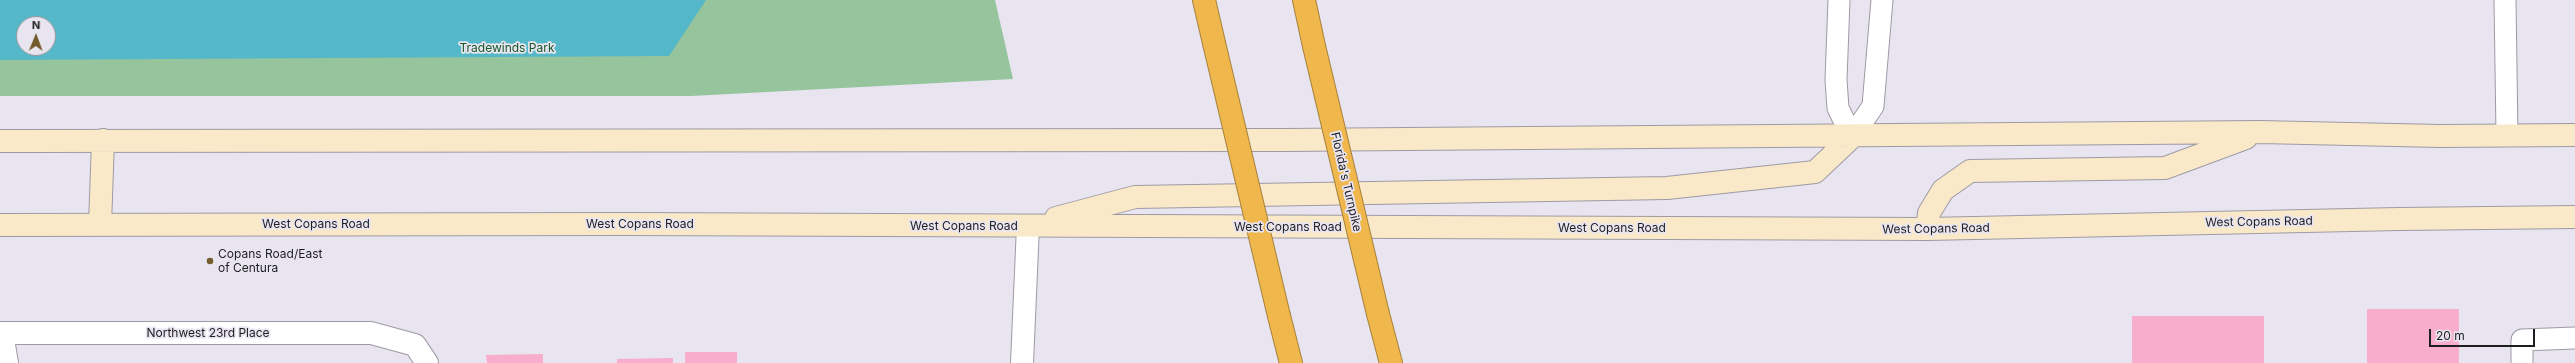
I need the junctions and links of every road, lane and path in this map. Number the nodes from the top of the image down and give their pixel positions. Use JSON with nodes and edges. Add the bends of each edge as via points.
{"nodes":[{"id":1,"x":1204,"y":0,"type":"edge"},
{"id":2,"x":1304,"y":0,"type":"edge"},
{"id":3,"x":1839,"y":0,"type":"edge"},
{"id":4,"x":1882,"y":0,"type":"edge"},
{"id":5,"x":2505,"y":0,"type":"edge"},
{"id":6,"x":2260,"y":132,"type":"junction"},
{"id":7,"x":2507,"y":135,"type":"junction"},
{"id":8,"x":2575,"y":135,"type":"edge"},
{"id":9,"x":1852,"y":137,"type":"junction"},
{"id":10,"x":103,"y":140,"type":"junction"},
{"id":11,"x":0,"y":141,"type":"edge"},
{"id":12,"x":2575,"y":217,"type":"edge"},
{"id":13,"x":100,"y":224,"type":"junction"},
{"id":14,"x":0,"y":225,"type":"edge"},
{"id":15,"x":1028,"y":226,"type":"junction"},
{"id":16,"x":1927,"y":229,"type":"junction"},
{"id":17,"x":1,"y":333,"type":"edge"},
{"id":18,"x":2575,"y":338,"type":"edge"},
{"id":19,"x":7,"y":363,"type":"edge"},
{"id":20,"x":427,"y":363,"type":"edge"},
{"id":21,"x":1022,"y":363,"type":"edge"},
{"id":22,"x":1291,"y":363,"type":"edge"},
{"id":23,"x":1391,"y":363,"type":"edge"},
{"id":24,"x":2522,"y":363,"type":"edge"}],
"edges":[{"from":1,"to":22,"type":"highway","bridge":true},
{"from":2,"to":23,"type":"highway","name":"Florida's Turnpike","bridge":true},
{"from":3,"to":9,"type":"lane","via":[[1836,80],[1838,108]]},
{"from":4,"to":9,"type":"lane","via":[[1873,106]]},
{"from":5,"to":7,"type":"lane"},
{"from":6,"to":7,"type":"main road"},
{"from":6,"to":9,"type":"main road"},
{"from":6,"to":16,"type":"main road","via":[[2165,168],[1970,171],[1943,190],[1929,213]]},
{"from":7,"to":8,"type":"main road"},
{"from":9,"to":10,"type":"main road","via":[[1285,140]]},
{"from":9,"to":15,"type":"main road","via":[[1815,172],[1666,188],[1135,197]]},
{"from":10,"to":11,"type":"main road"},
{"from":10,"to":13,"type":"main road"},
{"from":12,"to":16,"type":"main road","name":"West Copans Road"},
{"from":13,"to":14,"type":"main road","name":"West Copans Road"},
{"from":13,"to":15,"type":"main road","name":"West Copans Road"},
{"from":15,"to":16,"type":"main road","name":"West Copans Road"},
{"from":15,"to":21,"type":"street"},
{"from":17,"to":19,"type":"street"},
{"from":17,"to":20,"type":"street","name":"Northwest 23rd Place","via":[[371,333],[414,345]]},
{"from":18,"to":24,"type":"lane","via":[[2522,340]]}]}
